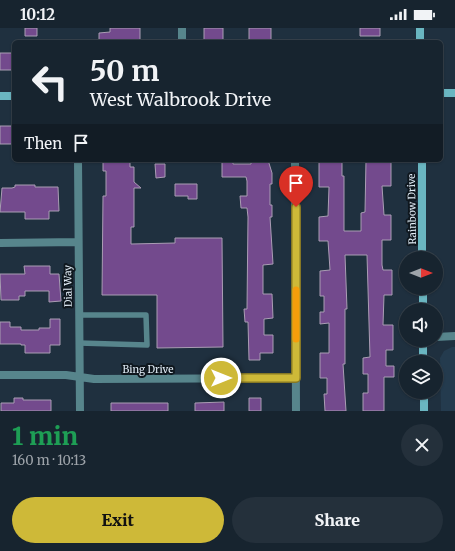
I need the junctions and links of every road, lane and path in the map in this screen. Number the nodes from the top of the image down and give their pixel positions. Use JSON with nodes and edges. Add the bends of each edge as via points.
{"nodes":[{"id":1,"x":182,"y":28,"type":"edge"},
{"id":2,"x":420,"y":28,"type":"edge"},
{"id":3,"x":182,"y":40,"type":"edge"},
{"id":4,"x":420,"y":40,"type":"edge"},
{"id":5,"x":443,"y":93,"type":"edge"},
{"id":6,"x":455,"y":93,"type":"edge"},
{"id":7,"x":0,"y":96,"type":"edge"},
{"id":8,"x":12,"y":96,"type":"edge"},
{"id":9,"x":78,"y":162,"type":"edge"},
{"id":10,"x":295,"y":162,"type":"edge"},
{"id":11,"x":422,"y":162,"type":"edge"},
{"id":12,"x":78,"y":242,"type":"junction"},
{"id":13,"x":0,"y":243,"type":"edge"},
{"id":14,"x":422,"y":251,"type":"edge"},
{"id":15,"x":79,"y":315,"type":"junction"},
{"id":16,"x":443,"y":336,"type":"edge"},
{"id":17,"x":455,"y":336,"type":"edge"},
{"id":18,"x":79,"y":343,"type":"junction"},
{"id":19,"x":0,"y":375,"type":"edge"},
{"id":20,"x":80,"y":378,"type":"junction"},
{"id":21,"x":296,"y":378,"type":"junction"},
{"id":22,"x":424,"y":399,"type":"edge"},
{"id":23,"x":80,"y":411,"type":"edge"},
{"id":24,"x":296,"y":411,"type":"edge"},
{"id":25,"x":424,"y":411,"type":"edge"}],
"edges":[{"from":1,"to":3,"type":"street"},
{"from":2,"to":4,"type":"street"},
{"from":5,"to":6,"type":"street"},
{"from":7,"to":8,"type":"street"},
{"from":9,"to":12,"type":"street","name":"Dial Way"},
{"from":10,"to":21,"type":"street"},
{"from":11,"to":14,"type":"street","name":"Rainbow Drive"},
{"from":12,"to":13,"type":"street"},
{"from":12,"to":15,"type":"street","name":"Dial Way"},
{"from":15,"to":18,"type":"street","name":"Dial Way"},
{"from":15,"to":18,"type":"lane","via":[[146,315],[147,346]]},
{"from":16,"to":17,"type":"street"},
{"from":18,"to":20,"type":"street","name":"Dial Way"},
{"from":19,"to":20,"type":"street","name":"Bing Drive","via":[[66,375]]},
{"from":20,"to":21,"type":"street","name":"Bing Drive"},
{"from":20,"to":23,"type":"street","name":"Dial Way"},
{"from":21,"to":24,"type":"street"},
{"from":22,"to":25,"type":"street"}]}
